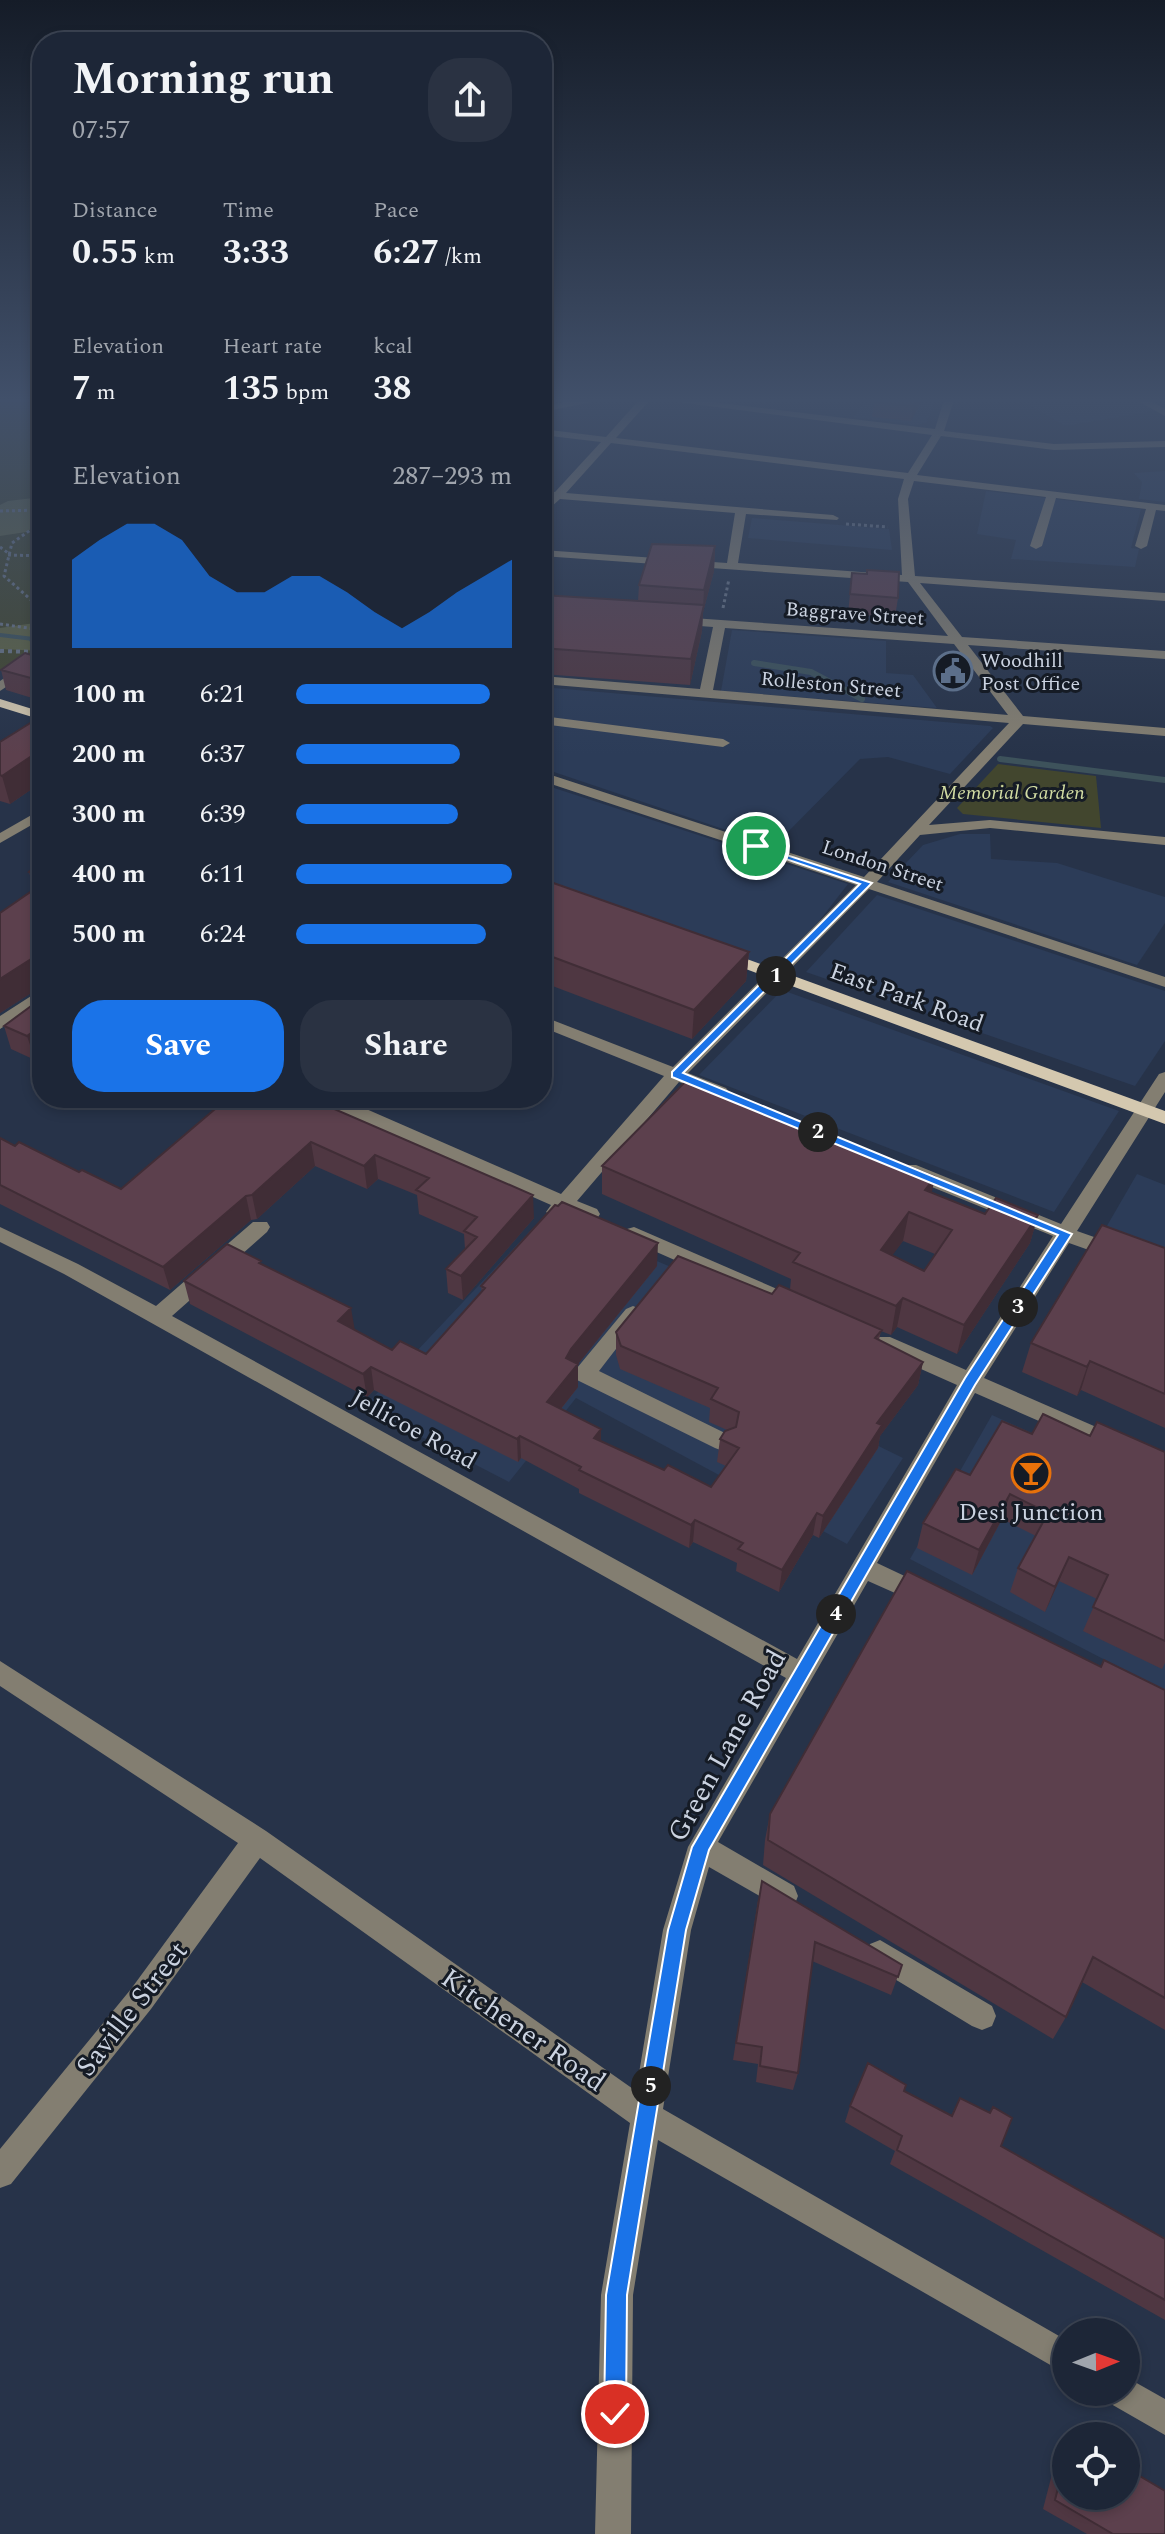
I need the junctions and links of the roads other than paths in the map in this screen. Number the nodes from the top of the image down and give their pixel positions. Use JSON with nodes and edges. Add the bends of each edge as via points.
{"nodes":[{"id":1,"x":740,"y":518,"type":"edge"},
{"id":2,"x":905,"y":518,"type":"edge"},
{"id":3,"x":1045,"y":518,"type":"edge"},
{"id":4,"x":1149,"y":518,"type":"edge"},
{"id":5,"x":1036,"y":546,"type":"dead end"},
{"id":6,"x":1141,"y":546,"type":"dead end"},
{"id":7,"x":552,"y":554,"type":"edge"},
{"id":8,"x":732,"y":566,"type":"junction"},
{"id":9,"x":910,"y":579,"type":"junction"},
{"id":10,"x":1165,"y":597,"type":"edge"},
{"id":11,"x":661,"y":620,"type":"edge"},
{"id":12,"x":720,"y":624,"type":"junction"},
{"id":13,"x":957,"y":640,"type":"junction"},
{"id":14,"x":1165,"y":655,"type":"edge"},
{"id":15,"x":21,"y":673,"type":"edge"},
{"id":16,"x":552,"y":681,"type":"edge"},
{"id":17,"x":0,"y":687,"type":"edge"},
{"id":18,"x":706,"y":694,"type":"junction"},
{"id":19,"x":0,"y":703,"type":"edge"},
{"id":20,"x":32,"y":713,"type":"edge"},
{"id":21,"x":1019,"y":720,"type":"junction"},
{"id":22,"x":552,"y":721,"type":"edge"},
{"id":23,"x":1165,"y":732,"type":"edge"},
{"id":24,"x":723,"y":743,"type":"dead end"},
{"id":25,"x":552,"y":779,"type":"edge"},
{"id":26,"x":32,"y":819,"type":"edge"},
{"id":27,"x":915,"y":831,"type":"junction"},
{"id":28,"x":0,"y":839,"type":"edge"},
{"id":29,"x":1165,"y":841,"type":"edge"},
{"id":30,"x":867,"y":883,"type":"junction"},
{"id":31,"x":704,"y":948,"type":"edge"},
{"id":32,"x":777,"y":975,"type":"junction"},
{"id":33,"x":1165,"y":982,"type":"edge"},
{"id":34,"x":32,"y":1001,"type":"edge"},
{"id":35,"x":0,"y":1024,"type":"edge"},
{"id":36,"x":552,"y":1025,"type":"edge"},
{"id":37,"x":676,"y":1074,"type":"junction"},
{"id":38,"x":1165,"y":1078,"type":"edge"},
{"id":39,"x":733,"y":1098,"type":"edge"},
{"id":40,"x":348,"y":1108,"type":"edge"},
{"id":41,"x":1155,"y":1114,"type":"edge"},
{"id":42,"x":893,"y":1163,"type":"edge"},
{"id":43,"x":564,"y":1203,"type":"junction"},
{"id":44,"x":544,"y":1225,"type":"edge"},
{"id":45,"x":260,"y":1227,"type":"dead end"},
{"id":46,"x":0,"y":1234,"type":"edge"},
{"id":47,"x":1066,"y":1234,"type":"junction"},
{"id":48,"x":1165,"y":1270,"type":"edge"},
{"id":49,"x":643,"y":1302,"type":"edge"},
{"id":50,"x":797,"y":1305,"type":"edge"},
{"id":51,"x":157,"y":1317,"type":"junction"},
{"id":52,"x":869,"y":1337,"type":"edge"},
{"id":53,"x":970,"y":1382,"type":"junction"},
{"id":54,"x":723,"y":1442,"type":"edge"},
{"id":55,"x":1165,"y":1467,"type":"edge"},
{"id":56,"x":864,"y":1568,"type":"junction"},
{"id":57,"x":950,"y":1608,"type":"edge"},
{"id":58,"x":0,"y":1672,"type":"edge"},
{"id":59,"x":800,"y":1673,"type":"junction"},
{"id":60,"x":257,"y":1840,"type":"junction"},
{"id":61,"x":701,"y":1847,"type":"junction"},
{"id":62,"x":808,"y":1911,"type":"edge"},
{"id":63,"x":862,"y":1943,"type":"edge"},
{"id":64,"x":982,"y":2016,"type":"dead end"},
{"id":65,"x":646,"y":2116,"type":"junction"},
{"id":66,"x":0,"y":2173,"type":"edge"},
{"id":67,"x":1052,"y":2350,"type":"edge"},
{"id":68,"x":1140,"y":2403,"type":"edge"},
{"id":69,"x":1165,"y":2418,"type":"edge"},
{"id":70,"x":613,"y":2534,"type":"edge"}],
"edges":[{"from":1,"to":8,"type":"street"},
{"from":2,"to":9,"type":"street"},
{"from":3,"to":5,"type":"street"},
{"from":4,"to":6,"type":"street"},
{"from":7,"to":8,"type":"street"},
{"from":8,"to":9,"type":"street"},
{"from":9,"to":10,"type":"street"},
{"from":9,"to":13,"type":"street"},
{"from":11,"to":12,"type":"street","name":"Baggrave Street"},
{"from":12,"to":13,"type":"street","name":"Baggrave Street"},
{"from":12,"to":18,"type":"street"},
{"from":13,"to":14,"type":"street","name":"Baggrave Street"},
{"from":13,"to":21,"type":"street"},
{"from":15,"to":17,"type":"street"},
{"from":16,"to":18,"type":"street","name":"Rolleston Street"},
{"from":18,"to":21,"type":"street","name":"Rolleston Street"},
{"from":19,"to":20,"type":"main road"},
{"from":21,"to":23,"type":"street","name":"Rolleston Street"},
{"from":21,"to":27,"type":"street"},
{"from":22,"to":24,"type":"street"},
{"from":25,"to":30,"type":"street","name":"London Street"},
{"from":26,"to":28,"type":"street"},
{"from":27,"to":29,"type":"street","via":[[990,824]]},
{"from":27,"to":30,"type":"street"},
{"from":30,"to":32,"type":"street"},
{"from":30,"to":33,"type":"street","name":"London Street"},
{"from":31,"to":32,"type":"main road","name":"East Park Road"},
{"from":32,"to":37,"type":"street"},
{"from":32,"to":41,"type":"main road","name":"East Park Road"},
{"from":34,"to":35,"type":"street"},
{"from":36,"to":37,"type":"street"},
{"from":37,"to":39,"type":"street"},
{"from":37,"to":43,"type":"street"},
{"from":38,"to":41,"type":"street","name":"Green Lane Road"},
{"from":40,"to":43,"type":"street"},
{"from":41,"to":47,"type":"street","name":"Green Lane Road"},
{"from":42,"to":47,"type":"street"},
{"from":43,"to":44,"type":"street"},
{"from":43,"to":50,"type":"street","via":[[677,1261]]},
{"from":45,"to":51,"type":"street"},
{"from":46,"to":51,"type":"street","name":"Jellicoe Road"},
{"from":47,"to":48,"type":"street"},
{"from":47,"to":53,"type":"street","name":"Green Lane Road"},
{"from":49,"to":54,"type":"street","via":[[585,1374]]},
{"from":51,"to":59,"type":"street","name":"Jellicoe Road"},
{"from":52,"to":53,"type":"street"},
{"from":53,"to":55,"type":"street"},
{"from":53,"to":56,"type":"street","name":"Green Lane Road"},
{"from":56,"to":57,"type":"street"},
{"from":56,"to":59,"type":"street","name":"Green Lane Road"},
{"from":58,"to":60,"type":"street","name":"Kitchener Road"},
{"from":59,"to":61,"type":"street","name":"Green Lane Road"},
{"from":60,"to":65,"type":"street","name":"Kitchener Road"},
{"from":60,"to":66,"type":"street","name":"Saville Street","via":[[141,1999]]},
{"from":61,"to":62,"type":"street"},
{"from":61,"to":65,"type":"street","name":"Green Lane Road","via":[[677,1930]]},
{"from":63,"to":64,"type":"street"},
{"from":65,"to":67,"type":"street","name":"Kitchener Road"},
{"from":65,"to":70,"type":"street","name":"Green Lane Road","via":[[617,2295]]},
{"from":68,"to":69,"type":"street"}]}
